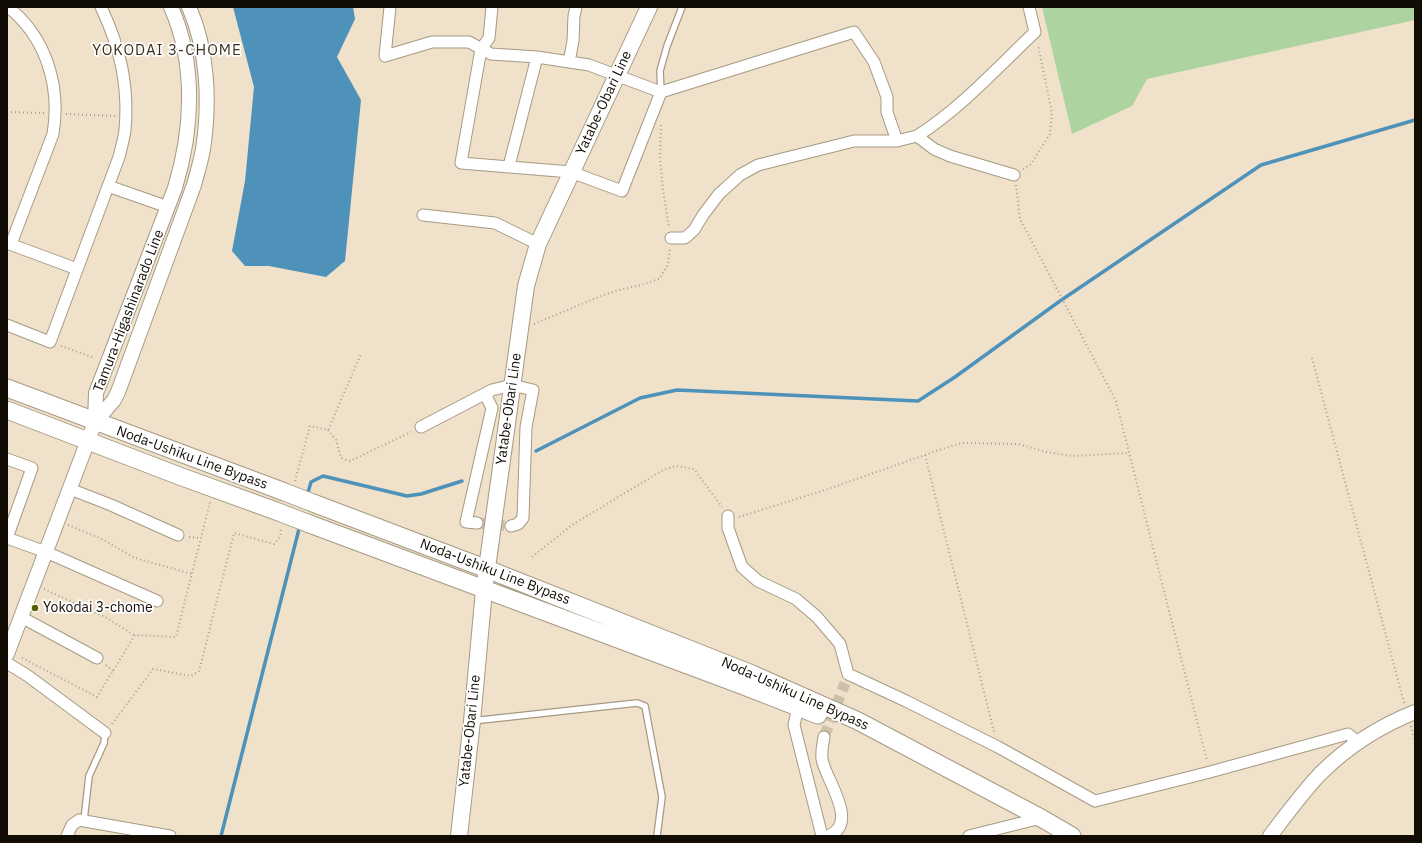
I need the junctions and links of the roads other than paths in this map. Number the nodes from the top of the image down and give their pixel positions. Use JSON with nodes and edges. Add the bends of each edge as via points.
{"nodes":[{"id":1,"x":8,"y":7,"type":"edge"},
{"id":2,"x":101,"y":7,"type":"edge"},
{"id":3,"x":171,"y":7,"type":"edge"},
{"id":4,"x":189,"y":7,"type":"edge"},
{"id":5,"x":390,"y":7,"type":"edge"},
{"id":6,"x":492,"y":7,"type":"edge"},
{"id":7,"x":576,"y":7,"type":"edge"},
{"id":8,"x":649,"y":7,"type":"edge"},
{"id":9,"x":682,"y":7,"type":"edge"},
{"id":10,"x":1029,"y":7,"type":"edge"},
{"id":11,"x":481,"y":49,"type":"junction"},
{"id":12,"x":537,"y":57,"type":"junction"},
{"id":13,"x":569,"y":62,"type":"junction"},
{"id":14,"x":617,"y":75,"type":"junction"},
{"id":15,"x":661,"y":92,"type":"junction"},
{"id":16,"x":917,"y":136,"type":"junction"},
{"id":17,"x":897,"y":141,"type":"junction"},
{"id":18,"x":509,"y":166,"type":"junction"},
{"id":19,"x":571,"y":172,"type":"junction"},
{"id":20,"x":1014,"y":175,"type":"road end"},
{"id":21,"x":108,"y":186,"type":"junction"},
{"id":22,"x":168,"y":207,"type":"junction"},
{"id":23,"x":423,"y":215,"type":"dead end"},
{"id":24,"x":670,"y":238,"type":"road end"},
{"id":25,"x":9,"y":244,"type":"edge"},
{"id":26,"x":538,"y":244,"type":"junction"},
{"id":27,"x":77,"y":269,"type":"junction"},
{"id":28,"x":7,"y":325,"type":"edge"},
{"id":29,"x":512,"y":385,"type":"junction"},
{"id":30,"x":7,"y":388,"type":"edge"},
{"id":31,"x":485,"y":394,"type":"junction"},
{"id":32,"x":7,"y":410,"type":"edge"},
{"id":33,"x":95,"y":422,"type":"junction"},
{"id":34,"x":421,"y":427,"type":"road end"},
{"id":35,"x":88,"y":440,"type":"junction"},
{"id":36,"x":7,"y":459,"type":"edge"},
{"id":37,"x":70,"y":489,"type":"junction"},
{"id":38,"x":728,"y":516,"type":"road end"},
{"id":39,"x":477,"y":523,"type":"tunnel mouth"},
{"id":40,"x":511,"y":526,"type":"dead end"},
{"id":41,"x":178,"y":535,"type":"dead end"},
{"id":42,"x":7,"y":538,"type":"edge"},
{"id":43,"x":46,"y":552,"type":"junction"},
{"id":44,"x":487,"y":569,"type":"junction"},
{"id":45,"x":484,"y":590,"type":"junction"},
{"id":46,"x":156,"y":601,"type":"dead end"},
{"id":47,"x":21,"y":617,"type":"junction"},
{"id":48,"x":7,"y":655,"type":"edge"},
{"id":49,"x":97,"y":658,"type":"dead end"},
{"id":50,"x":798,"y":707,"type":"junction"},
{"id":51,"x":1411,"y":713,"type":"edge"},
{"id":52,"x":472,"y":721,"type":"junction"},
{"id":53,"x":105,"y":733,"type":"joint"},
{"id":54,"x":824,"y":737,"type":"tunnel mouth"},
{"id":55,"x":1358,"y":742,"type":"junction"},
{"id":56,"x":971,"y":781,"type":"junction"},
{"id":57,"x":1041,"y":818,"type":"junction"},
{"id":58,"x":84,"y":820,"type":"junction"},
{"id":59,"x":67,"y":836,"type":"edge"},
{"id":60,"x":170,"y":836,"type":"edge"},
{"id":61,"x":459,"y":836,"type":"edge"},
{"id":62,"x":657,"y":836,"type":"edge"},
{"id":63,"x":822,"y":836,"type":"edge"},
{"id":64,"x":828,"y":836,"type":"edge"},
{"id":65,"x":969,"y":836,"type":"edge"},
{"id":66,"x":1072,"y":836,"type":"edge"},
{"id":67,"x":1270,"y":836,"type":"edge"}],
"edges":[{"from":1,"to":25,"type":"street","via":[[18,14],[36,37],[47,59],[55,87],[56,118],[53,134]]},
{"from":2,"to":21,"type":"street","via":[[122,62],[126,96],[125,131]]},
{"from":3,"to":22,"type":"street","name":"Tamura-Higashinarado Line","via":[[183,46],[190,100],[182,166]]},
{"from":4,"to":33,"type":"street","name":"Tamura-Higashinarado Line","via":[[201,45],[206,77],[206,118],[202,150],[194,185],[118,392]]},
{"from":5,"to":11,"type":"street","via":[[385,56],[432,42],[469,42]]},
{"from":6,"to":11,"type":"street","via":[[489,38]]},
{"from":7,"to":13,"type":"street"},
{"from":8,"to":14,"type":"main road","name":"Yatabe-Obari Line"},
{"from":9,"to":15,"type":"lane","via":[[660,71]]},
{"from":10,"to":16,"type":"street","via":[[1035,32],[955,109]]},
{"from":11,"to":12,"type":"street","via":[[491,54]]},
{"from":11,"to":18,"type":"street","via":[[461,163]]},
{"from":12,"to":13,"type":"street"},
{"from":12,"to":18,"type":"street"},
{"from":13,"to":14,"type":"street","via":[[589,65]]},
{"from":14,"to":15,"type":"street"},
{"from":14,"to":19,"type":"main road","name":"Yatabe-Obari Line"},
{"from":15,"to":17,"type":"street","via":[[854,32],[874,62],[887,97],[887,112]]},
{"from":15,"to":19,"type":"street","via":[[622,191]]},
{"from":16,"to":17,"type":"street"},
{"from":16,"to":20,"type":"street","via":[[950,156]]},
{"from":17,"to":24,"type":"street","via":[[854,141],[758,165],[740,175],[719,194],[694,230],[685,238]]},
{"from":18,"to":19,"type":"street"},
{"from":19,"to":26,"type":"main road","name":"Yatabe-Obari Line"},
{"from":21,"to":22,"type":"street"},
{"from":21,"to":27,"type":"street"},
{"from":22,"to":33,"type":"street","name":"Tamura-Higashinarado Line","via":[[96,393]]},
{"from":23,"to":26,"type":"street","via":[[496,223]]},
{"from":25,"to":27,"type":"street"},
{"from":26,"to":29,"type":"main road","name":"Yatabe-Obari Line","via":[[526,286]]},
{"from":27,"to":28,"type":"street","via":[[50,342]]},
{"from":29,"to":31,"type":"street"},
{"from":29,"to":40,"type":"street","via":[[533,390],[526,427],[523,518],[518,524]]},
{"from":29,"to":44,"type":"main road","name":"Yatabe-Obari Line"},
{"from":30,"to":33,"type":"main road","name":"Noda-Ushiku Line Bypass"},
{"from":31,"to":34,"type":"street"},
{"from":31,"to":39,"type":"street","via":[[492,408],[466,522]]},
{"from":32,"to":35,"type":"main road","name":"Noda-Ushiku Line Bypass"},
{"from":33,"to":35,"type":"street"},
{"from":33,"to":44,"type":"main road","name":"Noda-Ushiku Line Bypass","bridge":true,"via":[[288,488],[313,503]]},
{"from":35,"to":37,"type":"street"},
{"from":35,"to":45,"type":"main road","name":"Noda-Ushiku Line Bypass","bridge":true,"via":[[280,517],[307,523]]},
{"from":36,"to":42,"type":"street","via":[[32,468]]},
{"from":37,"to":41,"type":"street"},
{"from":37,"to":43,"type":"street"},
{"from":38,"to":55,"type":"street","via":[[728,528],[742,567],[758,582],[796,599],[817,617],[840,644],[847,679],[906,701],[998,747],[1095,801],[1348,734]]},
{"from":42,"to":43,"type":"street"},
{"from":43,"to":46,"type":"street"},
{"from":43,"to":47,"type":"street"},
{"from":44,"to":45,"type":"main road","name":"Yatabe-Obari Line"},
{"from":44,"to":56,"type":"main road","name":"Noda-Ushiku Line Bypass","via":[[752,674],[858,721]]},
{"from":45,"to":50,"type":"main road","name":"Noda-Ushiku Line Bypass"},
{"from":45,"to":52,"type":"main road","name":"Yatabe-Obari Line"},
{"from":47,"to":48,"type":"street"},
{"from":47,"to":49,"type":"street"},
{"from":48,"to":53,"type":"street","via":[[28,676]]},
{"from":50,"to":56,"type":"main road","name":"Noda-Ushiku Line Bypass"},
{"from":50,"to":63,"type":"street","via":[[794,725]]},
{"from":51,"to":55,"type":"street"},
{"from":52,"to":61,"type":"main road","name":"Yatabe-Obari Line"},
{"from":52,"to":62,"type":"lane","via":[[637,703],[646,706],[662,797]]},
{"from":53,"to":58,"type":"lane","via":[[104,743],[89,776]]},
{"from":54,"to":64,"type":"street","via":[[822,759],[840,802],[842,814],[840,825],[834,834]]},
{"from":55,"to":67,"type":"street","via":[[1320,774]]},
{"from":56,"to":57,"type":"main road","name":"Noda-Ushiku Line Bypass"},
{"from":57,"to":65,"type":"street"},
{"from":57,"to":66,"type":"main road","name":"Noda-Ushiku Line Bypass"},
{"from":58,"to":59,"type":"street","via":[[72,825]]},
{"from":58,"to":60,"type":"street"}]}
